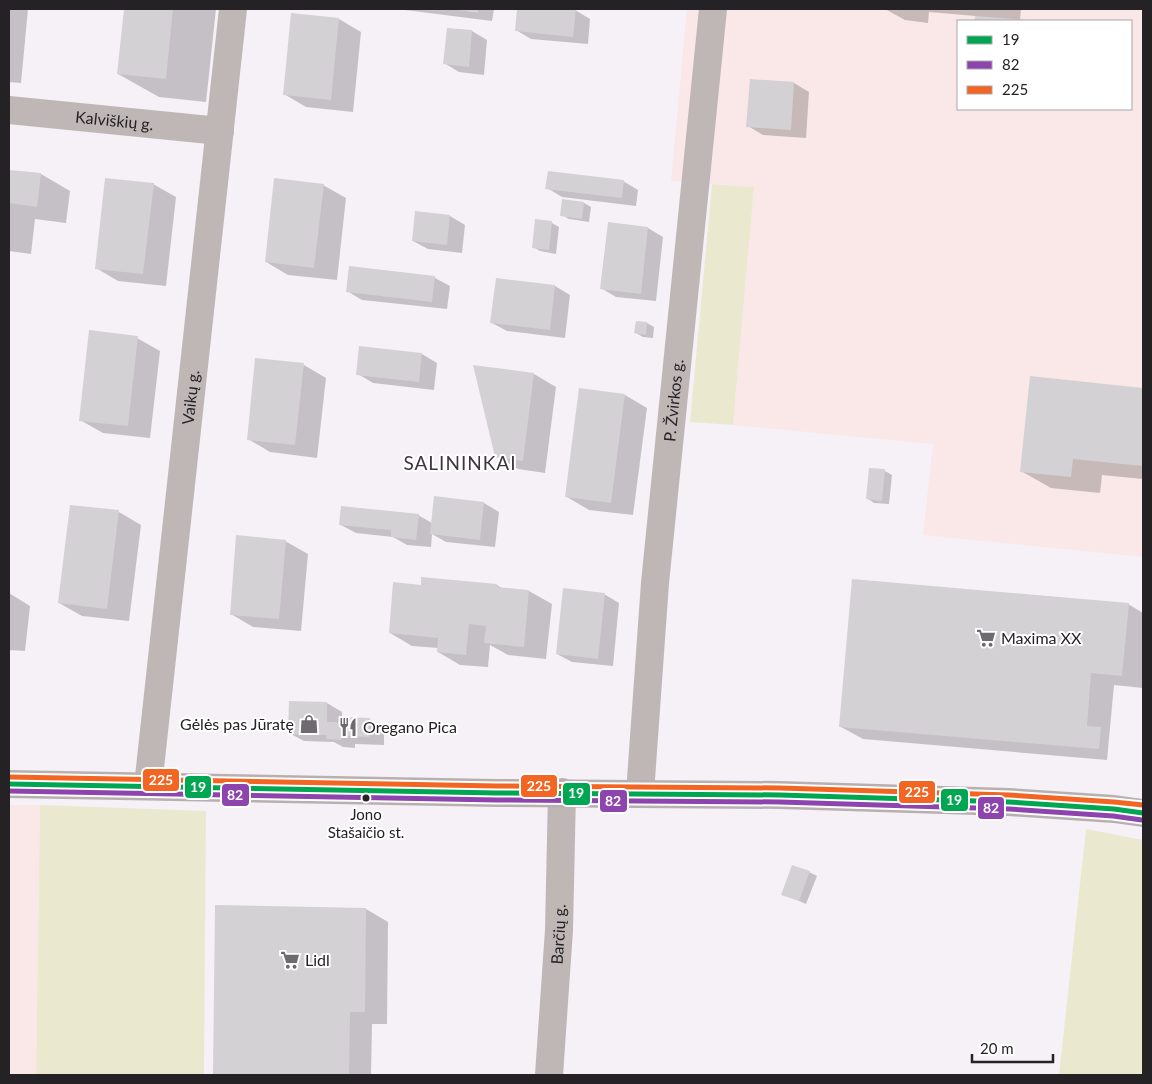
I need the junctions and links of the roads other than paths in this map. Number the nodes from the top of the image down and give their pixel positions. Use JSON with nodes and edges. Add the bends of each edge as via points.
{"nodes":[{"id":1,"x":232,"y":9,"type":"edge"},
{"id":2,"x":713,"y":9,"type":"edge"},
{"id":3,"x":9,"y":110,"type":"edge"},
{"id":4,"x":220,"y":131,"type":"junction"},
{"id":5,"x":9,"y":784,"type":"edge"},
{"id":6,"x":148,"y":786,"type":"junction"},
{"id":7,"x":562,"y":792,"type":"junction"},
{"id":8,"x":640,"y":794,"type":"junction"},
{"id":9,"x":1143,"y":813,"type":"edge"},
{"id":10,"x":548,"y":1075,"type":"edge"}],
"edges":[{"from":1,"to":4,"type":"street","name":"Vaikų g."},
{"from":2,"to":8,"type":"street","name":"P. Žvirkos g.","via":[[653,602]]},
{"from":3,"to":4,"type":"street","name":"Kalviškių g."},
{"from":4,"to":6,"type":"street","name":"Vaikų g."},
{"from":5,"to":6,"type":"main road"},
{"from":6,"to":7,"type":"main road"},
{"from":7,"to":8,"type":"main road"},
{"from":7,"to":10,"type":"street","name":"Barčių g.","via":[[558,930]]},
{"from":8,"to":9,"type":"main road","via":[[1009,802]]}]}
